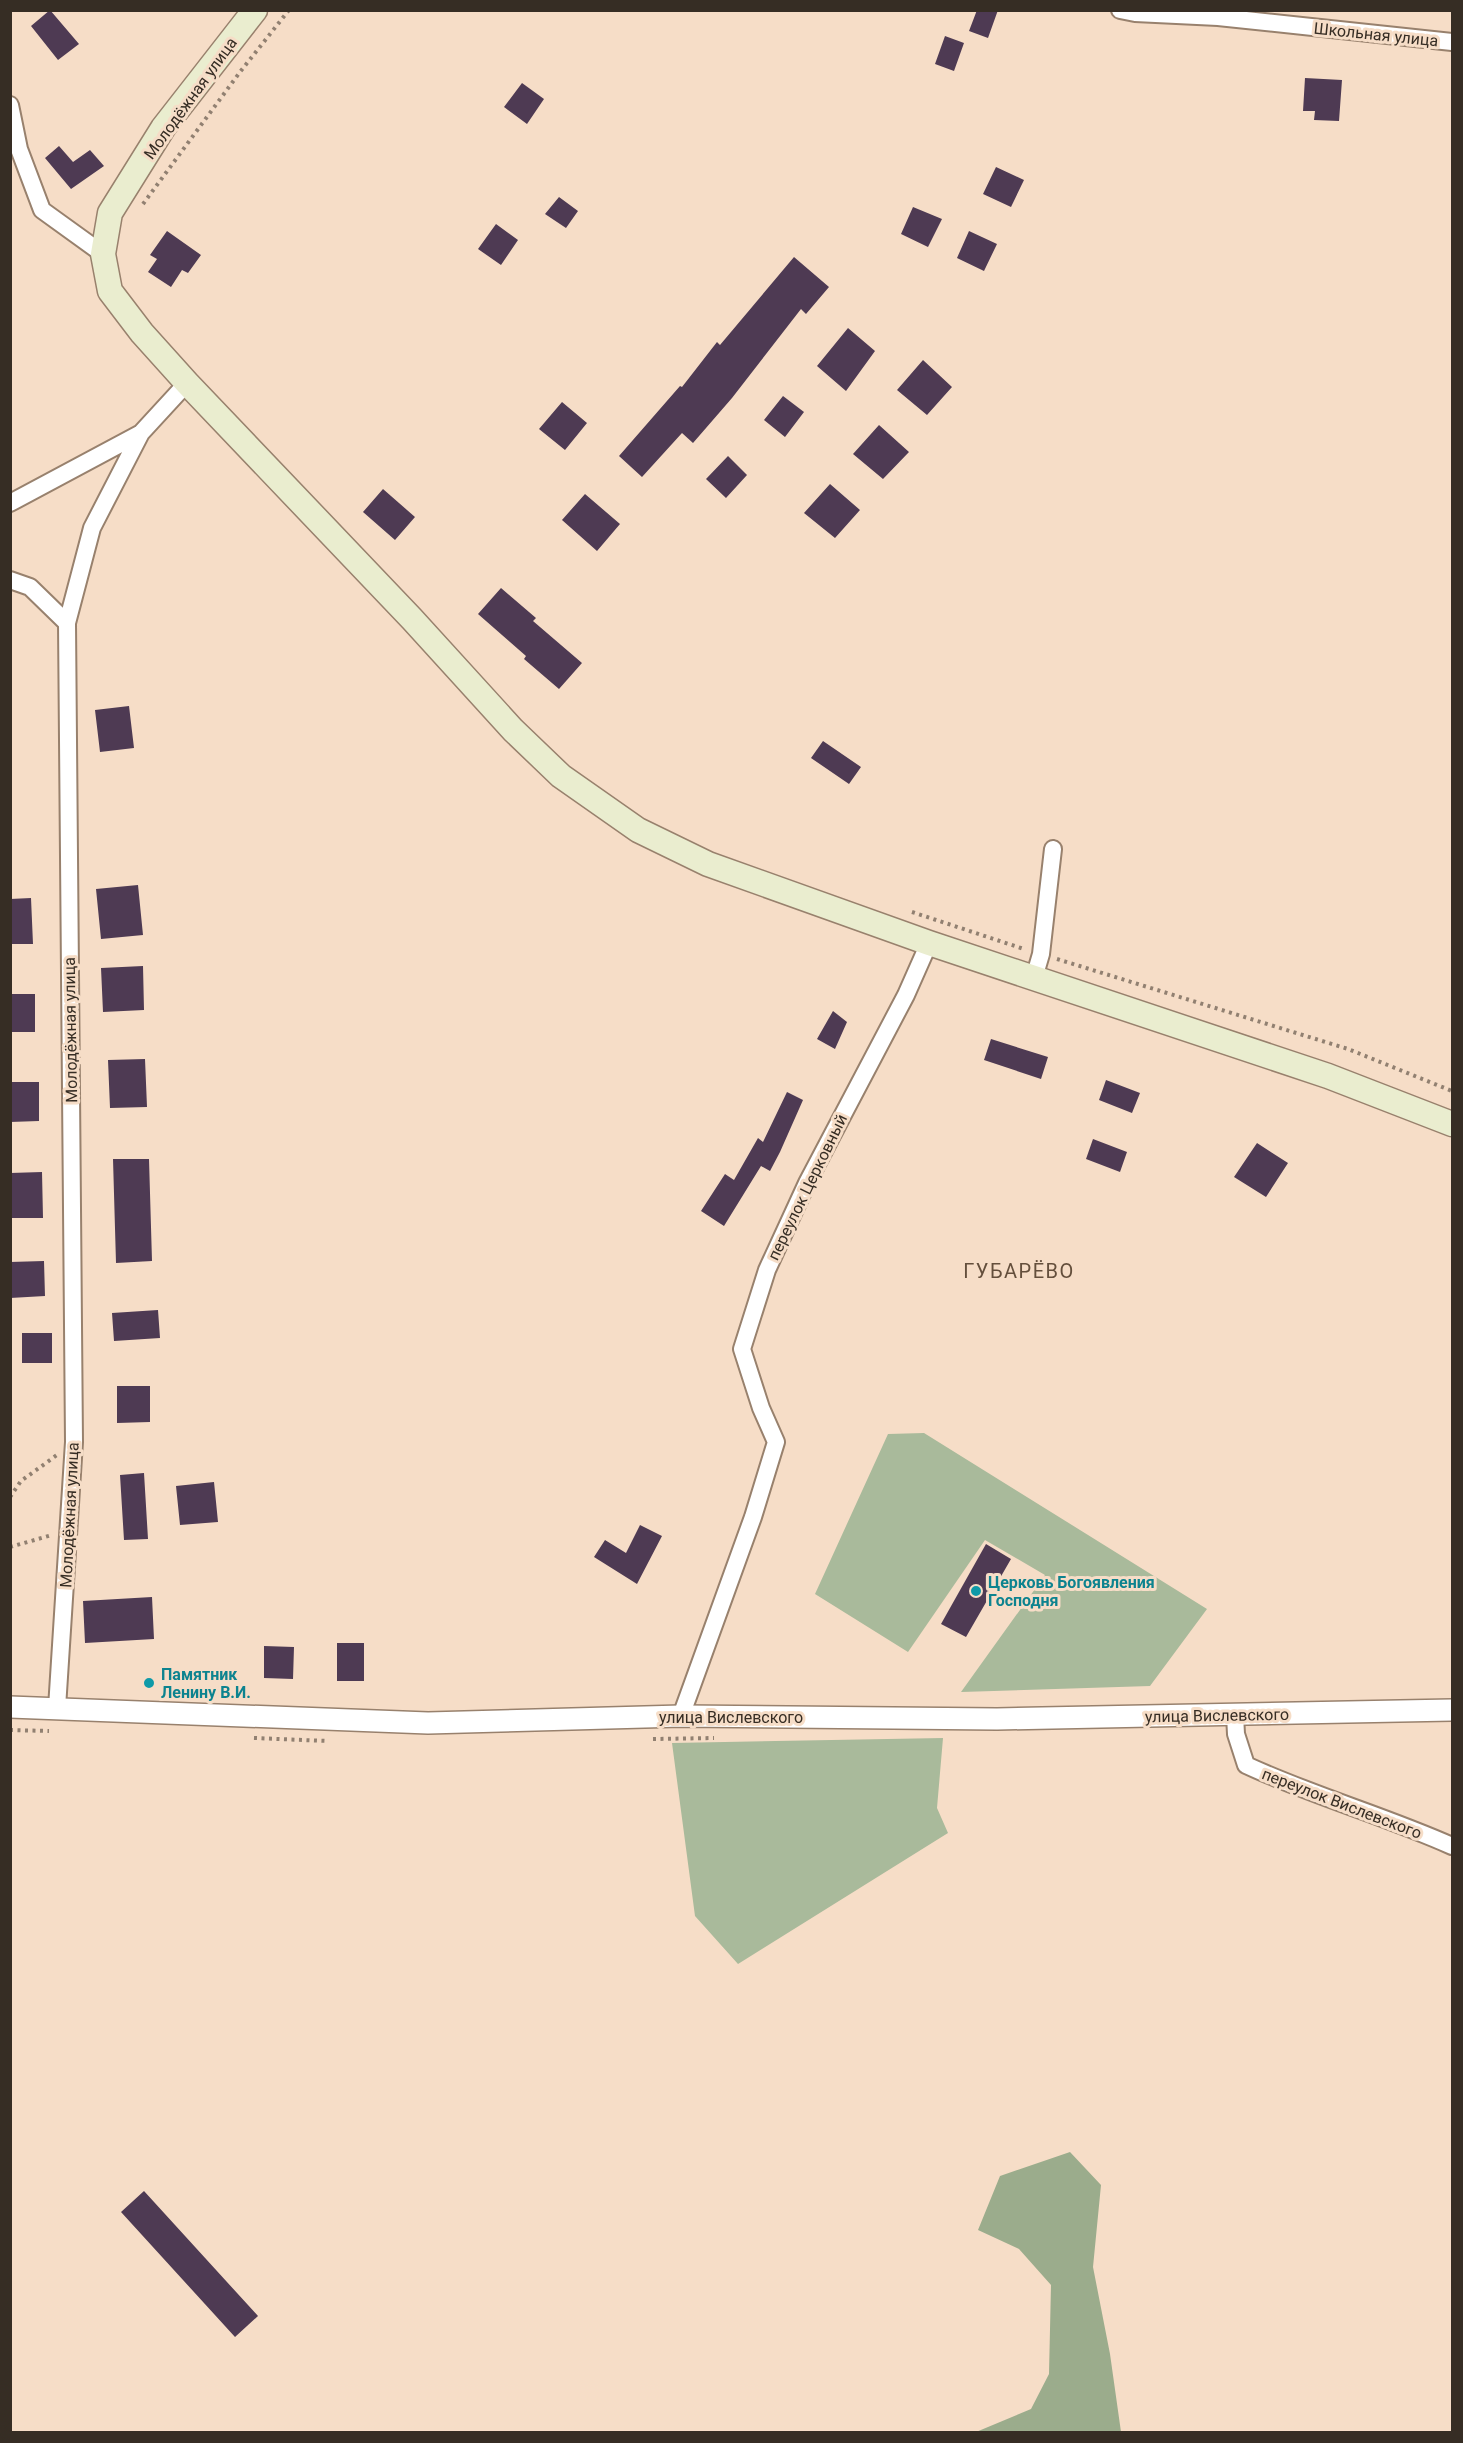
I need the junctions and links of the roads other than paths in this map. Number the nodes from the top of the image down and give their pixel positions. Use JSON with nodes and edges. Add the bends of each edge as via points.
{"nodes":[{"id":1,"x":255,"y":10,"type":"edge"},
{"id":2,"x":1130,"y":11,"type":"edge"},
{"id":3,"x":1452,"y":42,"type":"edge"},
{"id":4,"x":10,"y":105,"type":"edge"},
{"id":5,"x":103,"y":254,"type":"junction"},
{"id":6,"x":187,"y":383,"type":"junction"},
{"id":7,"x":141,"y":433,"type":"junction"},
{"id":8,"x":10,"y":503,"type":"edge"},
{"id":9,"x":10,"y":580,"type":"edge"},
{"id":10,"x":67,"y":623,"type":"junction"},
{"id":11,"x":1053,"y":849,"type":"dead end"},
{"id":12,"x":929,"y":943,"type":"junction"},
{"id":13,"x":1034,"y":978,"type":"junction"},
{"id":14,"x":1452,"y":1124,"type":"edge"},
{"id":15,"x":10,"y":1707,"type":"edge"},
{"id":16,"x":57,"y":1708,"type":"junction"},
{"id":17,"x":1452,"y":1710,"type":"edge"},
{"id":18,"x":1235,"y":1714,"type":"junction"},
{"id":19,"x":681,"y":1716,"type":"junction"},
{"id":20,"x":1452,"y":1846,"type":"edge"}],
"edges":[{"from":1,"to":5,"type":"main road","name":"Молодёжная улица","via":[[163,128],[110,213]]},
{"from":2,"to":3,"type":"street","name":"Школьная улица"},
{"from":4,"to":5,"type":"street","via":[[19,148],[42,210]]},
{"from":5,"to":6,"type":"main road","via":[[110,291]]},
{"from":6,"to":7,"type":"street","name":"Молодёжная улица"},
{"from":6,"to":12,"type":"main road","via":[[513,730],[561,776],[638,830],[708,864]]},
{"from":7,"to":8,"type":"street"},
{"from":7,"to":10,"type":"street","name":"Молодёжная улица","via":[[92,528]]},
{"from":9,"to":10,"type":"street","via":[[30,587]]},
{"from":10,"to":16,"type":"street","name":"Молодёжная улица","via":[[74,1442]]},
{"from":11,"to":13,"type":"street","via":[[1041,954]]},
{"from":12,"to":13,"type":"main road"},
{"from":12,"to":19,"type":"street","name":"переулок Церковный","via":[[767,1270],[742,1349],[776,1442]]},
{"from":13,"to":14,"type":"main road","via":[[1328,1076]]},
{"from":15,"to":16,"type":"street","name":"улица Вислевского"},
{"from":16,"to":19,"type":"street","name":"улица Вислевского","via":[[428,1723]]},
{"from":17,"to":18,"type":"street","name":"улица Вислевского"},
{"from":18,"to":19,"type":"street","name":"улица Вислевского","via":[[997,1719]]},
{"from":18,"to":20,"type":"street","name":"переулок Вислевского","via":[[1245,1765]]}]}
